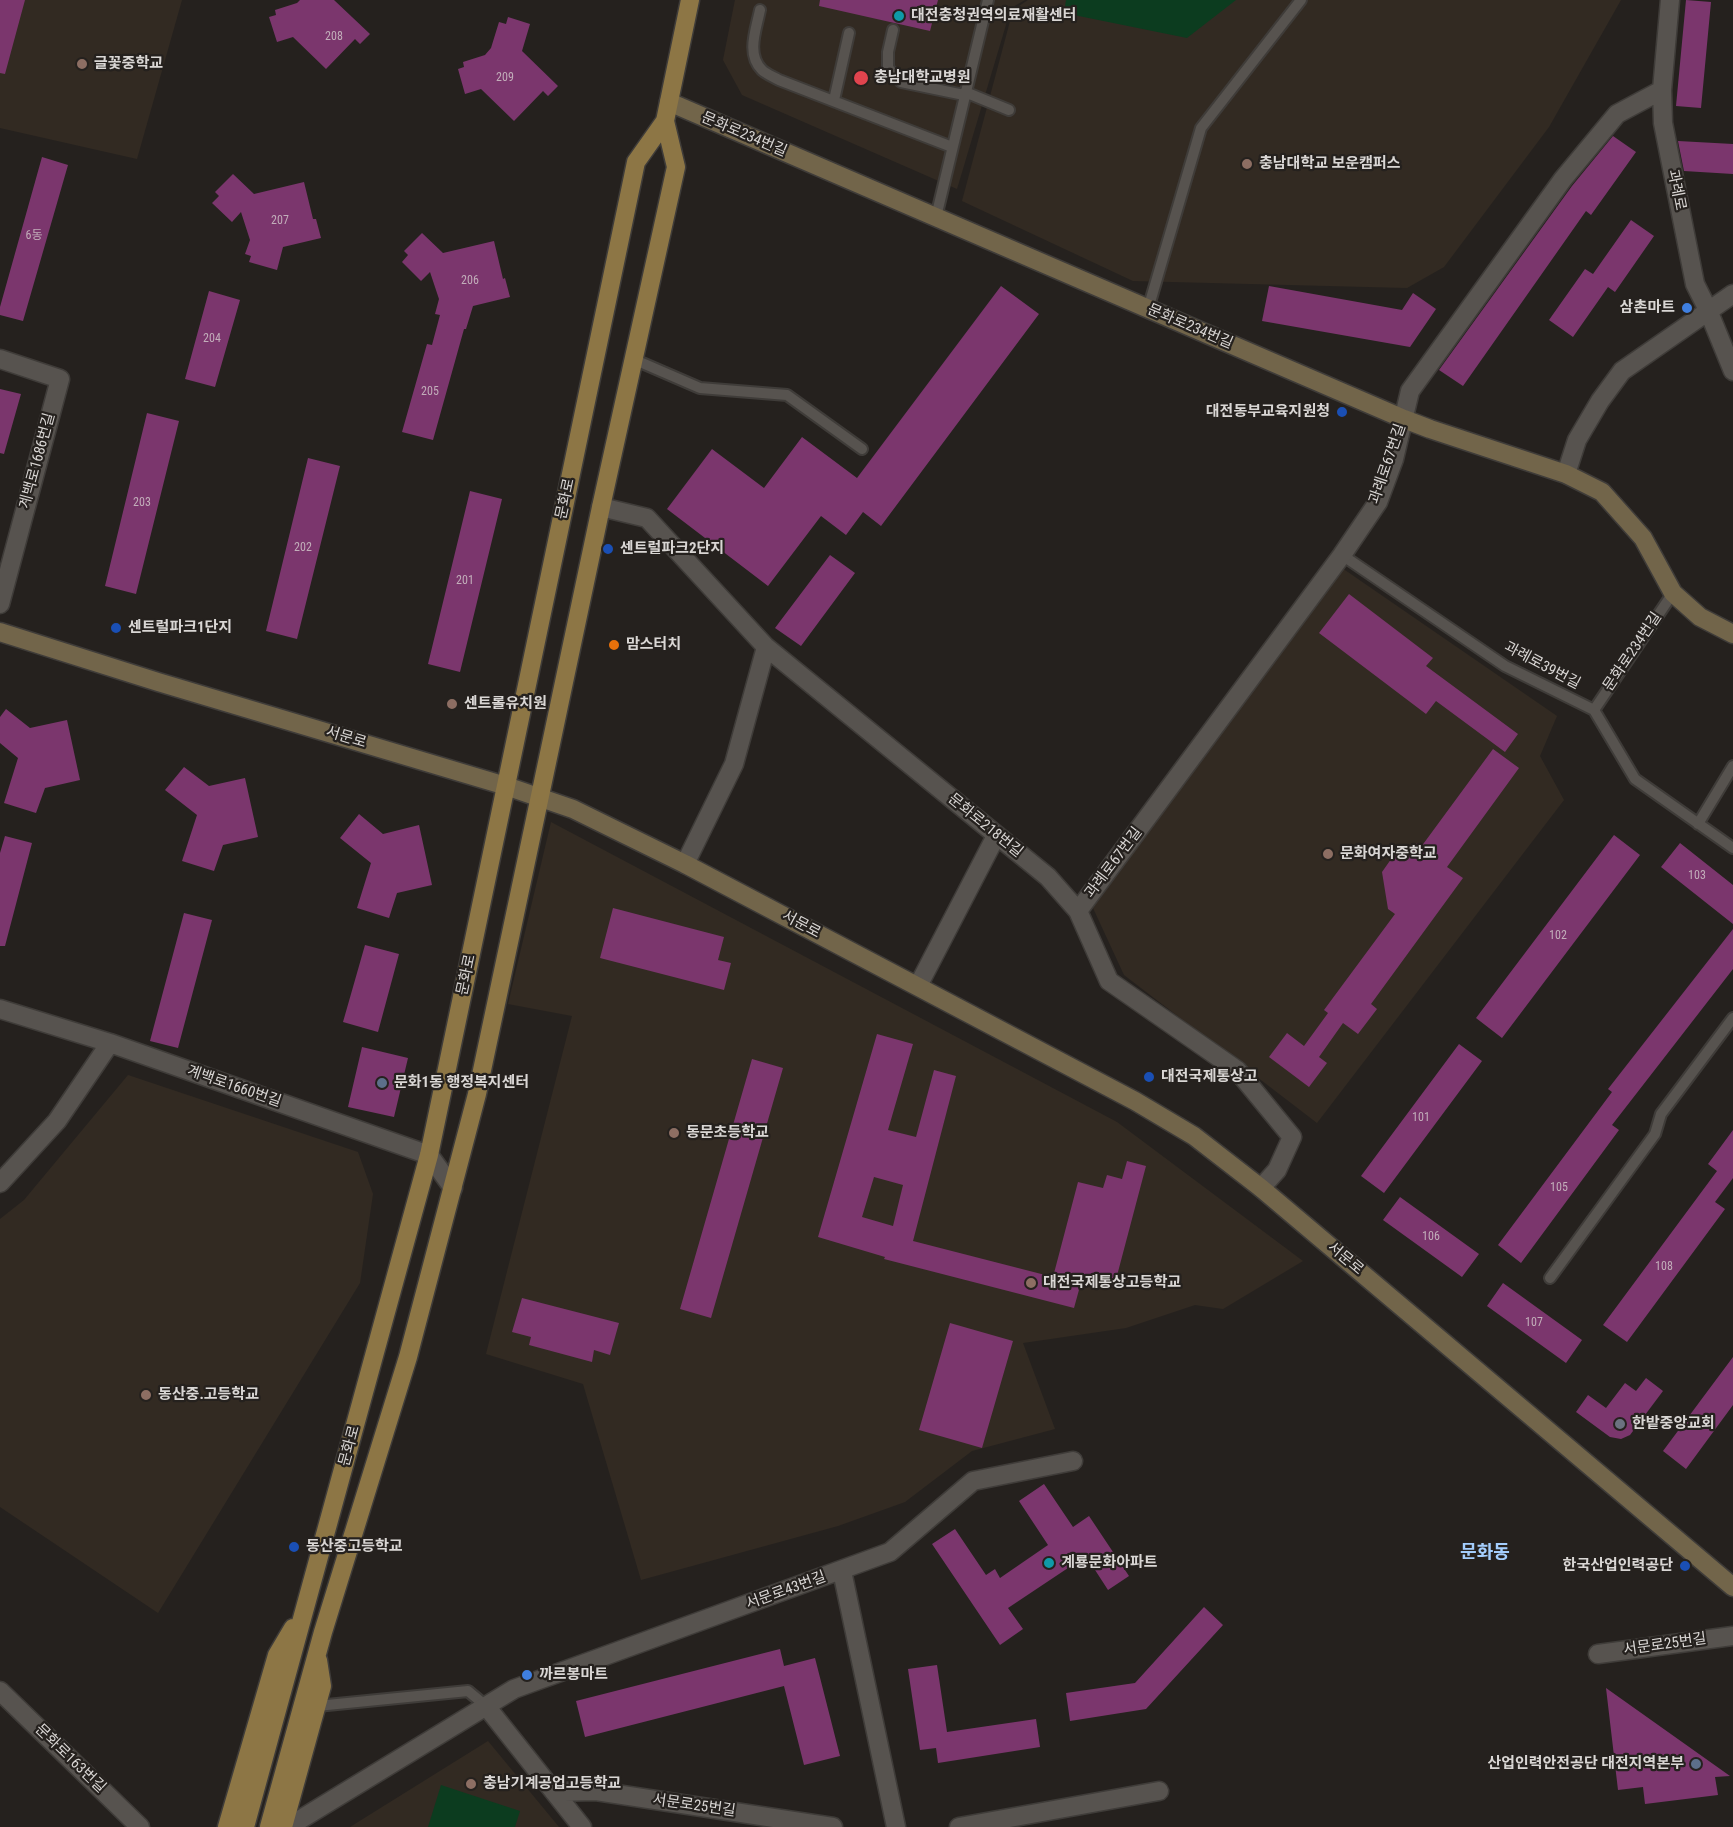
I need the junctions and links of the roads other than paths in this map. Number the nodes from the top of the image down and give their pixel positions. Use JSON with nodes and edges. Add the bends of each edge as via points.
{"nodes":[{"id":1,"x":690,"y":0,"type":"edge"},
{"id":2,"x":988,"y":0,"type":"edge"},
{"id":3,"x":1300,"y":0,"type":"edge"},
{"id":4,"x":1670,"y":0,"type":"edge"},
{"id":5,"x":760,"y":10,"type":"dead end"},
{"id":6,"x":893,"y":30,"type":"dead end"},
{"id":7,"x":849,"y":33,"type":"dead end"},
{"id":8,"x":1662,"y":90,"type":"junction"},
{"id":9,"x":964,"y":94,"type":"junction"},
{"id":10,"x":834,"y":100,"type":"junction"},
{"id":11,"x":669,"y":102,"type":"junction"},
{"id":12,"x":1009,"y":111,"type":"dead end"},
{"id":13,"x":665,"y":121,"type":"junction"},
{"id":14,"x":952,"y":147,"type":"junction"},
{"id":15,"x":936,"y":217,"type":"junction"},
{"id":16,"x":1733,"y":294,"type":"edge"},
{"id":17,"x":1148,"y":309,"type":"junction"},
{"id":18,"x":1708,"y":310,"type":"junction"},
{"id":19,"x":0,"y":359,"type":"edge"},
{"id":20,"x":633,"y":359,"type":"junction"},
{"id":21,"x":1733,"y":371,"type":"edge"},
{"id":22,"x":1404,"y":419,"type":"junction"},
{"id":23,"x":862,"y":449,"type":"dead end"},
{"id":24,"x":1566,"y":474,"type":"junction"},
{"id":25,"x":600,"y":507,"type":"junction"},
{"id":26,"x":1342,"y":555,"type":"junction"},
{"id":27,"x":1673,"y":593,"type":"junction"},
{"id":28,"x":0,"y":604,"type":"edge"},
{"id":29,"x":0,"y":632,"type":"edge"},
{"id":30,"x":1733,"y":634,"type":"edge"},
{"id":31,"x":766,"y":647,"type":"junction"},
{"id":32,"x":1594,"y":710,"type":"junction"},
{"id":33,"x":1733,"y":766,"type":"edge"},
{"id":34,"x":506,"y":786,"type":"junction"},
{"id":35,"x":539,"y":797,"type":"junction"},
{"id":36,"x":1698,"y":824,"type":"junction"},
{"id":37,"x":996,"y":836,"type":"junction"},
{"id":38,"x":1733,"y":848,"type":"edge"},
{"id":39,"x":685,"y":864,"type":"junction"},
{"id":40,"x":1078,"y":911,"type":"junction"},
{"id":41,"x":918,"y":986,"type":"junction"},
{"id":42,"x":0,"y":1009,"type":"edge"},
{"id":43,"x":1733,"y":1018,"type":"edge"},
{"id":44,"x":110,"y":1043,"type":"junction"},
{"id":45,"x":429,"y":1155,"type":"junction"},
{"id":46,"x":0,"y":1183,"type":"edge"},
{"id":47,"x":453,"y":1188,"type":"junction"},
{"id":48,"x":1261,"y":1188,"type":"junction"},
{"id":49,"x":1550,"y":1278,"type":"dead end"},
{"id":50,"x":1072,"y":1461,"type":"dead end"},
{"id":51,"x":842,"y":1571,"type":"junction"},
{"id":52,"x":1733,"y":1587,"type":"edge"},
{"id":53,"x":306,"y":1605,"type":"junction"},
{"id":54,"x":1733,"y":1636,"type":"edge"},
{"id":55,"x":1598,"y":1654,"type":"dead end"},
{"id":56,"x":0,"y":1691,"type":"edge"},
{"id":57,"x":486,"y":1706,"type":"junction"},
{"id":58,"x":308,"y":1709,"type":"junction"},
{"id":59,"x":1159,"y":1791,"type":"dead end"},
{"id":60,"x":554,"y":1792,"type":"junction"},
{"id":61,"x":140,"y":1827,"type":"edge"},
{"id":62,"x":227,"y":1827,"type":"edge"},
{"id":63,"x":245,"y":1827,"type":"edge"},
{"id":64,"x":269,"y":1827,"type":"edge"},
{"id":65,"x":284,"y":1827,"type":"edge"},
{"id":66,"x":288,"y":1827,"type":"edge"},
{"id":67,"x":582,"y":1827,"type":"edge"},
{"id":68,"x":833,"y":1827,"type":"edge"},
{"id":69,"x":896,"y":1827,"type":"edge"},
{"id":70,"x":959,"y":1827,"type":"edge"}],
"edges":[{"from":1,"to":11,"type":"main road","name":"문화로"},
{"from":2,"to":9,"type":"lane"},
{"from":3,"to":17,"type":"lane","via":[[1201,128]]},
{"from":4,"to":8,"type":"street","name":"과례로"},
{"from":5,"to":10,"type":"lane","via":[[753,41],[754,58],[763,71]]},
{"from":6,"to":9,"type":"lane","via":[[888,68],[901,81]]},
{"from":7,"to":10,"type":"lane"},
{"from":8,"to":18,"type":"street","name":"과례로","via":[[1663,123],[1695,284]]},
{"from":8,"to":22,"type":"street","name":"과례로67번길","via":[[1617,114],[1563,179],[1410,391]]},
{"from":9,"to":12,"type":"lane"},
{"from":9,"to":14,"type":"lane"},
{"from":10,"to":14,"type":"lane"},
{"from":11,"to":13,"type":"main road","name":"문화로"},
{"from":11,"to":15,"type":"main road","name":"문화로234번길"},
{"from":13,"to":20,"type":"main road","name":"문화로","via":[[676,167]]},
{"from":13,"to":34,"type":"main road","name":"문화로","via":[[636,162]]},
{"from":14,"to":15,"type":"lane"},
{"from":15,"to":17,"type":"main road","name":"문화로234번길"},
{"from":16,"to":18,"type":"street"},
{"from":17,"to":22,"type":"main road","name":"문화로234번길"},
{"from":18,"to":21,"type":"street","name":"과례로"},
{"from":18,"to":24,"type":"street","via":[[1622,371],[1577,440]]},
{"from":19,"to":28,"type":"street","name":"계백로1686번길","via":[[60,379]]},
{"from":20,"to":23,"type":"lane","via":[[700,388],[787,395]]},
{"from":20,"to":25,"type":"main road","name":"문화로"},
{"from":22,"to":24,"type":"main road","name":"문화로234번길"},
{"from":22,"to":26,"type":"street","name":"과례로67번길","via":[[1378,502]]},
{"from":24,"to":27,"type":"main road","name":"문화로234번길","via":[[1602,492],[1643,538]]},
{"from":25,"to":31,"type":"street","name":"문화로218번길","via":[[647,518]]},
{"from":25,"to":35,"type":"main road","name":"문화로"},
{"from":26,"to":32,"type":"lane","name":"과례로39번길","via":[[1505,666]]},
{"from":26,"to":40,"type":"street","name":"과례로67번길"},
{"from":27,"to":30,"type":"main road","name":"문화로234번길","via":[[1700,617]]},
{"from":27,"to":32,"type":"lane","name":"문화로234번길"},
{"from":29,"to":34,"type":"main road","name":"서문로"},
{"from":31,"to":37,"type":"street","name":"문화로218번길"},
{"from":31,"to":39,"type":"street","via":[[734,764]]},
{"from":32,"to":36,"type":"lane","via":[[1635,779]]},
{"from":33,"to":36,"type":"lane"},
{"from":34,"to":35,"type":"main road","name":"서문로"},
{"from":34,"to":45,"type":"main road","name":"문화로"},
{"from":35,"to":39,"type":"main road","name":"서문로","via":[[573,809]]},
{"from":35,"to":47,"type":"main road","name":"문화로","via":[[477,1094]]},
{"from":36,"to":38,"type":"lane"},
{"from":37,"to":40,"type":"street","name":"문화로218번길","via":[[1048,878]]},
{"from":37,"to":41,"type":"street"},
{"from":39,"to":41,"type":"main road","name":"서문로"},
{"from":40,"to":48,"type":"street","name":"문화로218번길","via":[[1109,981],[1237,1070],[1292,1137],[1277,1170]]},
{"from":41,"to":48,"type":"main road","name":"서문로","via":[[1135,1101],[1194,1136]]},
{"from":42,"to":44,"type":"street","name":"계백로1660번길"},
{"from":43,"to":49,"type":"lane","via":[[1661,1114],[1655,1134]]},
{"from":44,"to":45,"type":"street","name":"계백로1660번길"},
{"from":44,"to":46,"type":"street","via":[[57,1121]]},
{"from":45,"to":47,"type":"street"},
{"from":45,"to":53,"type":"main road","name":"문화로"},
{"from":47,"to":58,"type":"main road","name":"문화로","via":[[408,1357],[317,1653],[322,1686]]},
{"from":48,"to":52,"type":"main road","name":"서문로"},
{"from":50,"to":51,"type":"street","name":"서문로43번길","via":[[973,1481],[890,1552]]},
{"from":51,"to":57,"type":"street","name":"서문로43번길","via":[[514,1689]]},
{"from":51,"to":69,"type":"street"},
{"from":53,"to":62,"type":"main road","via":[[277,1654]]},
{"from":53,"to":63,"type":"main road","name":"문화로"},
{"from":54,"to":55,"type":"street","name":"서문로25번길"},
{"from":56,"to":61,"type":"street","name":"문화로163번길"},
{"from":57,"to":58,"type":"lane","via":[[468,1691]]},
{"from":57,"to":60,"type":"street"},
{"from":57,"to":66,"type":"street","name":"서문로43번길"},
{"from":58,"to":64,"type":"main road"},
{"from":58,"to":65,"type":"main road"},
{"from":59,"to":70,"type":"street"},
{"from":60,"to":67,"type":"street"},
{"from":60,"to":68,"type":"street","name":"서문로25번길","via":[[596,1791]]}]}
